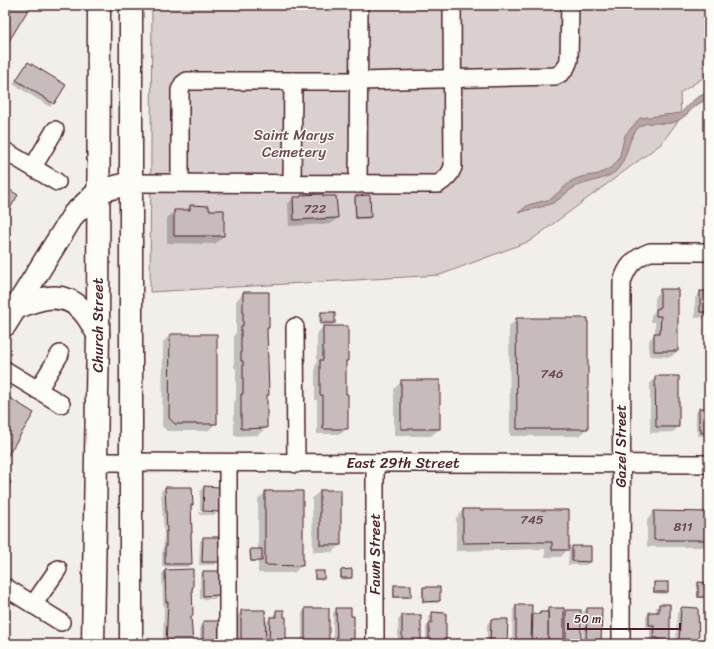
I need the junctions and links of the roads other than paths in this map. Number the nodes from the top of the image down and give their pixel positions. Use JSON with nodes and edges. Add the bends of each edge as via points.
{"nodes":[{"id":1,"x":99,"y":5,"type":"edge"},
{"id":2,"x":131,"y":5,"type":"edge"},
{"id":3,"x":359,"y":5,"type":"edge"},
{"id":4,"x":452,"y":5,"type":"edge"},
{"id":5,"x":570,"y":5,"type":"edge"},
{"id":6,"x":453,"y":78,"type":"junction"},
{"id":7,"x":294,"y":81,"type":"junction"},
{"id":8,"x":359,"y":81,"type":"junction"},
{"id":9,"x":55,"y":130,"type":"dead end"},
{"id":10,"x":5,"y":150,"type":"edge"},
{"id":11,"x":33,"y":167,"type":"junction"},
{"id":12,"x":57,"y":182,"type":"dead end"},
{"id":13,"x":132,"y":183,"type":"junction"},
{"id":14,"x":180,"y":183,"type":"junction"},
{"id":15,"x":292,"y":183,"type":"junction"},
{"id":16,"x":358,"y":184,"type":"junction"},
{"id":17,"x":99,"y":191,"type":"junction"},
{"id":18,"x":709,"y":252,"type":"edge"},
{"id":19,"x":10,"y":316,"type":"edge"},
{"id":20,"x":295,"y":326,"type":"dead end"},
{"id":21,"x":98,"y":334,"type":"junction"},
{"id":22,"x":60,"y":354,"type":"dead end"},
{"id":23,"x":5,"y":370,"type":"edge"},
{"id":24,"x":38,"y":390,"type":"junction"},
{"id":25,"x":60,"y":404,"type":"dead end"},
{"id":26,"x":97,"y":462,"type":"junction"},
{"id":27,"x":131,"y":462,"type":"junction"},
{"id":28,"x":228,"y":463,"type":"junction"},
{"id":29,"x":296,"y":464,"type":"junction"},
{"id":30,"x":375,"y":464,"type":"junction"},
{"id":31,"x":622,"y":464,"type":"junction"},
{"id":32,"x":709,"y":464,"type":"edge"},
{"id":33,"x":58,"y":569,"type":"dead end"},
{"id":34,"x":5,"y":587,"type":"edge"},
{"id":35,"x":33,"y":605,"type":"junction"},
{"id":36,"x":61,"y":622,"type":"dead end"},
{"id":37,"x":93,"y":644,"type":"edge"},
{"id":38,"x":131,"y":644,"type":"edge"},
{"id":39,"x":228,"y":644,"type":"edge"},
{"id":40,"x":375,"y":644,"type":"edge"},
{"id":41,"x":621,"y":644,"type":"edge"}],
"edges":[{"from":1,"to":17,"type":"main road","name":"Church Street"},
{"from":2,"to":13,"type":"main road"},
{"from":3,"to":8,"type":"street"},
{"from":4,"to":6,"type":"street"},
{"from":5,"to":6,"type":"street","via":[[569,60],[567,68],[561,74]]},
{"from":6,"to":8,"type":"street"},
{"from":6,"to":16,"type":"street","via":[[453,167],[446,180],[438,184]]},
{"from":7,"to":8,"type":"street"},
{"from":7,"to":14,"type":"street","via":[[192,80],[183,84],[180,90]]},
{"from":7,"to":15,"type":"street"},
{"from":8,"to":16,"type":"street"},
{"from":9,"to":11,"type":"street"},
{"from":10,"to":11,"type":"street"},
{"from":11,"to":12,"type":"street"},
{"from":13,"to":14,"type":"street"},
{"from":13,"to":17,"type":"main road"},
{"from":13,"to":27,"type":"main road"},
{"from":14,"to":15,"type":"street"},
{"from":15,"to":16,"type":"street"},
{"from":17,"to":19,"type":"main road","via":[[74,214]]},
{"from":17,"to":21,"type":"main road","name":"Church Street"},
{"from":18,"to":31,"type":"street","name":"Gazel Street","via":[[650,252],[632,262],[625,272],[622,283]]},
{"from":19,"to":21,"type":"main road","via":[[36,300],[62,298],[81,309]]},
{"from":20,"to":29,"type":"street"},
{"from":21,"to":26,"type":"main road","name":"Church Street"},
{"from":22,"to":24,"type":"street"},
{"from":23,"to":24,"type":"street"},
{"from":24,"to":25,"type":"street"},
{"from":26,"to":27,"type":"street","name":"East 29th Street"},
{"from":26,"to":37,"type":"main road","name":"Church Street"},
{"from":27,"to":28,"type":"street","name":"East 29th Street"},
{"from":27,"to":38,"type":"main road"},
{"from":28,"to":29,"type":"street","name":"East 29th Street"},
{"from":28,"to":39,"type":"street"},
{"from":29,"to":30,"type":"street","name":"East 29th Street"},
{"from":30,"to":31,"type":"street","name":"East 29th Street"},
{"from":30,"to":40,"type":"street","name":"Fawn Street"},
{"from":31,"to":32,"type":"street","name":"East 29th Street"},
{"from":31,"to":41,"type":"street","name":"Gazel Street"},
{"from":33,"to":35,"type":"street"},
{"from":34,"to":35,"type":"street"},
{"from":35,"to":36,"type":"street"}]}
